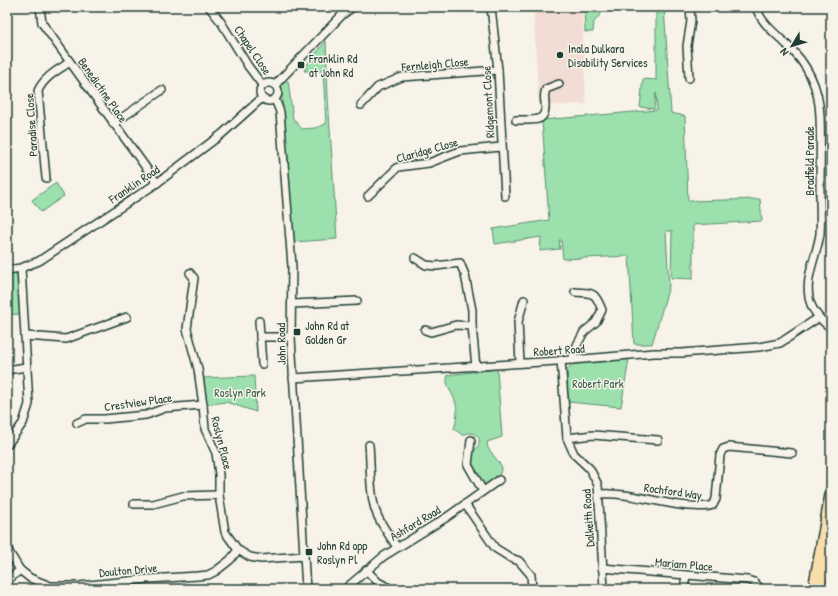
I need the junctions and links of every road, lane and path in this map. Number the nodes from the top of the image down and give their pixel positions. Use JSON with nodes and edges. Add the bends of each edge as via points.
{"nodes":[{"id":1,"x":40,"y":7,"type":"edge"},
{"id":2,"x":209,"y":7,"type":"edge"},
{"id":3,"x":353,"y":7,"type":"edge"},
{"id":4,"x":491,"y":7,"type":"edge"},
{"id":5,"x":690,"y":7,"type":"edge"},
{"id":6,"x":756,"y":7,"type":"edge"},
{"id":7,"x":70,"y":62,"type":"junction"},
{"id":8,"x":498,"y":70,"type":"junction"},
{"id":9,"x":689,"y":78,"type":"dead end"},
{"id":10,"x":559,"y":84,"type":"dead end"},
{"id":11,"x":263,"y":86,"type":"junction"},
{"id":12,"x":275,"y":86,"type":"junction"},
{"id":13,"x":162,"y":90,"type":"dead end"},
{"id":14,"x":262,"y":98,"type":"junction"},
{"id":15,"x":276,"y":99,"type":"junction"},
{"id":16,"x":361,"y":106,"type":"dead end"},
{"id":17,"x":516,"y":120,"type":"dead end"},
{"id":18,"x":113,"y":124,"type":"junction"},
{"id":19,"x":501,"y":147,"type":"junction"},
{"id":20,"x":46,"y":178,"type":"dead end"},
{"id":21,"x":157,"y":183,"type":"junction"},
{"id":22,"x":368,"y":196,"type":"dead end"},
{"id":23,"x":505,"y":196,"type":"dead end"},
{"id":24,"x":416,"y":258,"type":"dead end"},
{"id":25,"x":21,"y":268,"type":"junction"},
{"id":26,"x":7,"y":270,"type":"edge"},
{"id":27,"x":190,"y":273,"type":"dead end"},
{"id":28,"x":575,"y":292,"type":"dead end"},
{"id":29,"x":524,"y":300,"type":"dead end"},
{"id":30,"x":357,"y":301,"type":"dead end"},
{"id":31,"x":292,"y":304,"type":"junction"},
{"id":32,"x":126,"y":316,"type":"dead end"},
{"id":33,"x":818,"y":318,"type":"junction"},
{"id":34,"x":259,"y":321,"type":"dead end"},
{"id":35,"x":472,"y":326,"type":"junction"},
{"id":36,"x":831,"y":328,"type":"edge"},
{"id":37,"x":424,"y":330,"type":"dead end"},
{"id":38,"x":25,"y":336,"type":"junction"},
{"id":39,"x":260,"y":337,"type":"junction"},
{"id":40,"x":291,"y":337,"type":"junction"},
{"id":41,"x":561,"y":360,"type":"junction"},
{"id":42,"x":572,"y":360,"type":"junction"},
{"id":43,"x":520,"y":363,"type":"junction"},
{"id":44,"x":262,"y":364,"type":"dead end"},
{"id":45,"x":26,"y":367,"type":"junction"},
{"id":46,"x":476,"y":367,"type":"junction"},
{"id":47,"x":7,"y":370,"type":"edge"},
{"id":48,"x":293,"y":378,"type":"junction"},
{"id":49,"x":203,"y":405,"type":"junction"},
{"id":50,"x":77,"y":423,"type":"dead end"},
{"id":51,"x":567,"y":438,"type":"junction"},
{"id":52,"x":471,"y":440,"type":"dead end"},
{"id":53,"x":658,"y":440,"type":"dead end"},
{"id":54,"x":7,"y":445,"type":"edge"},
{"id":55,"x":370,"y":445,"type":"dead end"},
{"id":56,"x":792,"y":453,"type":"dead end"},
{"id":57,"x":499,"y":480,"type":"dead end"},
{"id":58,"x":831,"y":489,"type":"edge"},
{"id":59,"x":483,"y":491,"type":"junction"},
{"id":60,"x":599,"y":494,"type":"junction"},
{"id":61,"x":219,"y":495,"type":"junction"},
{"id":62,"x":134,"y":504,"type":"dead end"},
{"id":63,"x":465,"y":504,"type":"junction"},
{"id":64,"x":831,"y":524,"type":"edge"},
{"id":65,"x":7,"y":544,"type":"edge"},
{"id":66,"x":397,"y":546,"type":"junction"},
{"id":67,"x":238,"y":550,"type":"junction"},
{"id":68,"x":304,"y":556,"type":"junction"},
{"id":69,"x":602,"y":568,"type":"junction"},
{"id":70,"x":20,"y":570,"type":"junction"},
{"id":71,"x":366,"y":570,"type":"junction"},
{"id":72,"x":686,"y":576,"type":"junction"},
{"id":73,"x":7,"y":581,"type":"edge"},
{"id":74,"x":306,"y":589,"type":"edge"},
{"id":75,"x":345,"y":589,"type":"edge"},
{"id":76,"x":391,"y":589,"type":"edge"},
{"id":77,"x":532,"y":589,"type":"edge"},
{"id":78,"x":604,"y":589,"type":"edge"},
{"id":79,"x":684,"y":589,"type":"edge"},
{"id":80,"x":761,"y":589,"type":"edge"},
{"id":81,"x":813,"y":589,"type":"edge"},
{"id":82,"x":821,"y":589,"type":"edge"}],
"edges":[{"from":1,"to":7,"type":"street","name":"Benedictine Place","via":[[42,23]]},
{"from":2,"to":11,"type":"street","name":"Chapel Close"},
{"from":3,"to":12,"type":"street","via":[[342,15]]},
{"from":4,"to":8,"type":"street","name":"Ridgemont Close"},
{"from":5,"to":9,"type":"street","via":[[691,21],[687,46]]},
{"from":6,"to":33,"type":"street","name":"Bradfield Parade","via":[[765,23],[801,59],[812,77],[818,96],[820,226],[808,290]]},
{"from":7,"to":18,"type":"street","name":"Benedictine Place"},
{"from":7,"to":20,"type":"street","name":"Paradise Close","via":[[50,75],[38,90]]},
{"from":8,"to":16,"type":"street","name":"Fernleigh Close","via":[[402,77],[378,87]]},
{"from":8,"to":19,"type":"street","name":"Ridgemont Close"},
{"from":10,"to":17,"type":"street","via":[[546,89],[543,117]]},
{"from":11,"to":12,"type":"street","via":[[270,83]]},
{"from":11,"to":14,"type":"street","via":[[260,93]]},
{"from":12,"to":15,"type":"street","via":[[278,90]]},
{"from":13,"to":18,"type":"street"},
{"from":14,"to":15,"type":"street","via":[[267,101]]},
{"from":14,"to":21,"type":"street","name":"Franklin Road","via":[[222,134]]},
{"from":15,"to":31,"type":"street","name":"John Road","via":[[280,112],[285,166]]},
{"from":18,"to":21,"type":"street","name":"Benedictine Place"},
{"from":19,"to":22,"type":"street","name":"Claridge Close","via":[[460,151],[429,163],[398,167]]},
{"from":19,"to":23,"type":"street","name":"Ridgemont Close"},
{"from":21,"to":25,"type":"street","name":"Franklin Road","via":[[39,261]]},
{"from":24,"to":35,"type":"street","via":[[426,265],[460,263],[472,310]]},
{"from":25,"to":26,"type":"street","name":"Franklin Road"},
{"from":25,"to":38,"type":"street"},
{"from":27,"to":49,"type":"street","name":"Roslyn Place","via":[[194,278],[187,329],[198,369]]},
{"from":28,"to":42,"type":"street","via":[[589,293],[597,297],[602,310],[596,322],[584,332]]},
{"from":29,"to":43,"type":"street","via":[[518,322]]},
{"from":30,"to":31,"type":"street"},
{"from":31,"to":40,"type":"street","name":"John Road"},
{"from":32,"to":38,"type":"street","via":[[66,339]]},
{"from":33,"to":36,"type":"street","name":"Bradfield Parade"},
{"from":33,"to":42,"type":"street","name":"Robert Road","via":[[789,338],[771,345]]},
{"from":34,"to":39,"type":"street"},
{"from":35,"to":37,"type":"street","via":[[456,325],[431,332]]},
{"from":35,"to":46,"type":"street"},
{"from":38,"to":45,"type":"street"},
{"from":39,"to":40,"type":"street"},
{"from":39,"to":44,"type":"street"},
{"from":40,"to":48,"type":"street","name":"John Road"},
{"from":41,"to":42,"type":"street","name":"Robert Road"},
{"from":41,"to":43,"type":"street","name":"Robert Road"},
{"from":41,"to":51,"type":"street","name":"Dalkeith Road"},
{"from":43,"to":46,"type":"street","name":"Robert Road"},
{"from":45,"to":47,"type":"street"},
{"from":45,"to":54,"type":"street","via":[[29,404],[24,423]]},
{"from":46,"to":48,"type":"street","name":"Robert Road"},
{"from":48,"to":68,"type":"street","name":"John Road"},
{"from":49,"to":50,"type":"street","name":"Crestview Place","via":[[165,408],[146,415],[86,419]]},
{"from":49,"to":61,"type":"street","name":"Roslyn Place","via":[[205,429],[216,453]]},
{"from":51,"to":53,"type":"street","via":[[593,434]]},
{"from":51,"to":60,"type":"street","name":"Dalkeith Road","via":[[574,454],[595,476]]},
{"from":52,"to":59,"type":"street","via":[[468,465]]},
{"from":55,"to":66,"type":"street","via":[[375,511]]},
{"from":56,"to":60,"type":"street","name":"Rochford Way","via":[[729,447],[723,449],[720,455],[716,499],[713,505],[707,507],[668,504],[613,493]]},
{"from":57,"to":59,"type":"street","name":"Ashford Road"},
{"from":58,"to":81,"type":"main road"},
{"from":59,"to":63,"type":"street","name":"Ashford Road"},
{"from":60,"to":69,"type":"street","name":"Dalkeith Road"},
{"from":61,"to":62,"type":"street","via":[[183,496],[153,504]]},
{"from":61,"to":67,"type":"street","name":"Roslyn Place","via":[[225,532]]},
{"from":63,"to":66,"type":"street","name":"Ashford Road"},
{"from":63,"to":77,"type":"street","via":[[495,548],[519,561],[531,575]]},
{"from":64,"to":82,"type":"main road"},
{"from":65,"to":70,"type":"street","name":"Doulton Drive"},
{"from":66,"to":71,"type":"street","name":"Ashford Road"},
{"from":67,"to":68,"type":"street","name":"Roslyn Place","via":[[250,557],[261,559]]},
{"from":67,"to":70,"type":"street","name":"Doulton Drive","via":[[216,571],[198,576],[50,586],[30,578]]},
{"from":68,"to":74,"type":"street","name":"John Road"},
{"from":69,"to":72,"type":"street","name":"Mariam Place"},
{"from":69,"to":78,"type":"street","name":"Dalkeith Road"},
{"from":70,"to":73,"type":"street"},
{"from":71,"to":75,"type":"street","name":"Ashford Road"},
{"from":71,"to":76,"type":"street","via":[[378,582]]},
{"from":72,"to":79,"type":"street"},
{"from":72,"to":80,"type":"street","name":"Mariam Place","via":[[747,580],[754,582]]}]}
